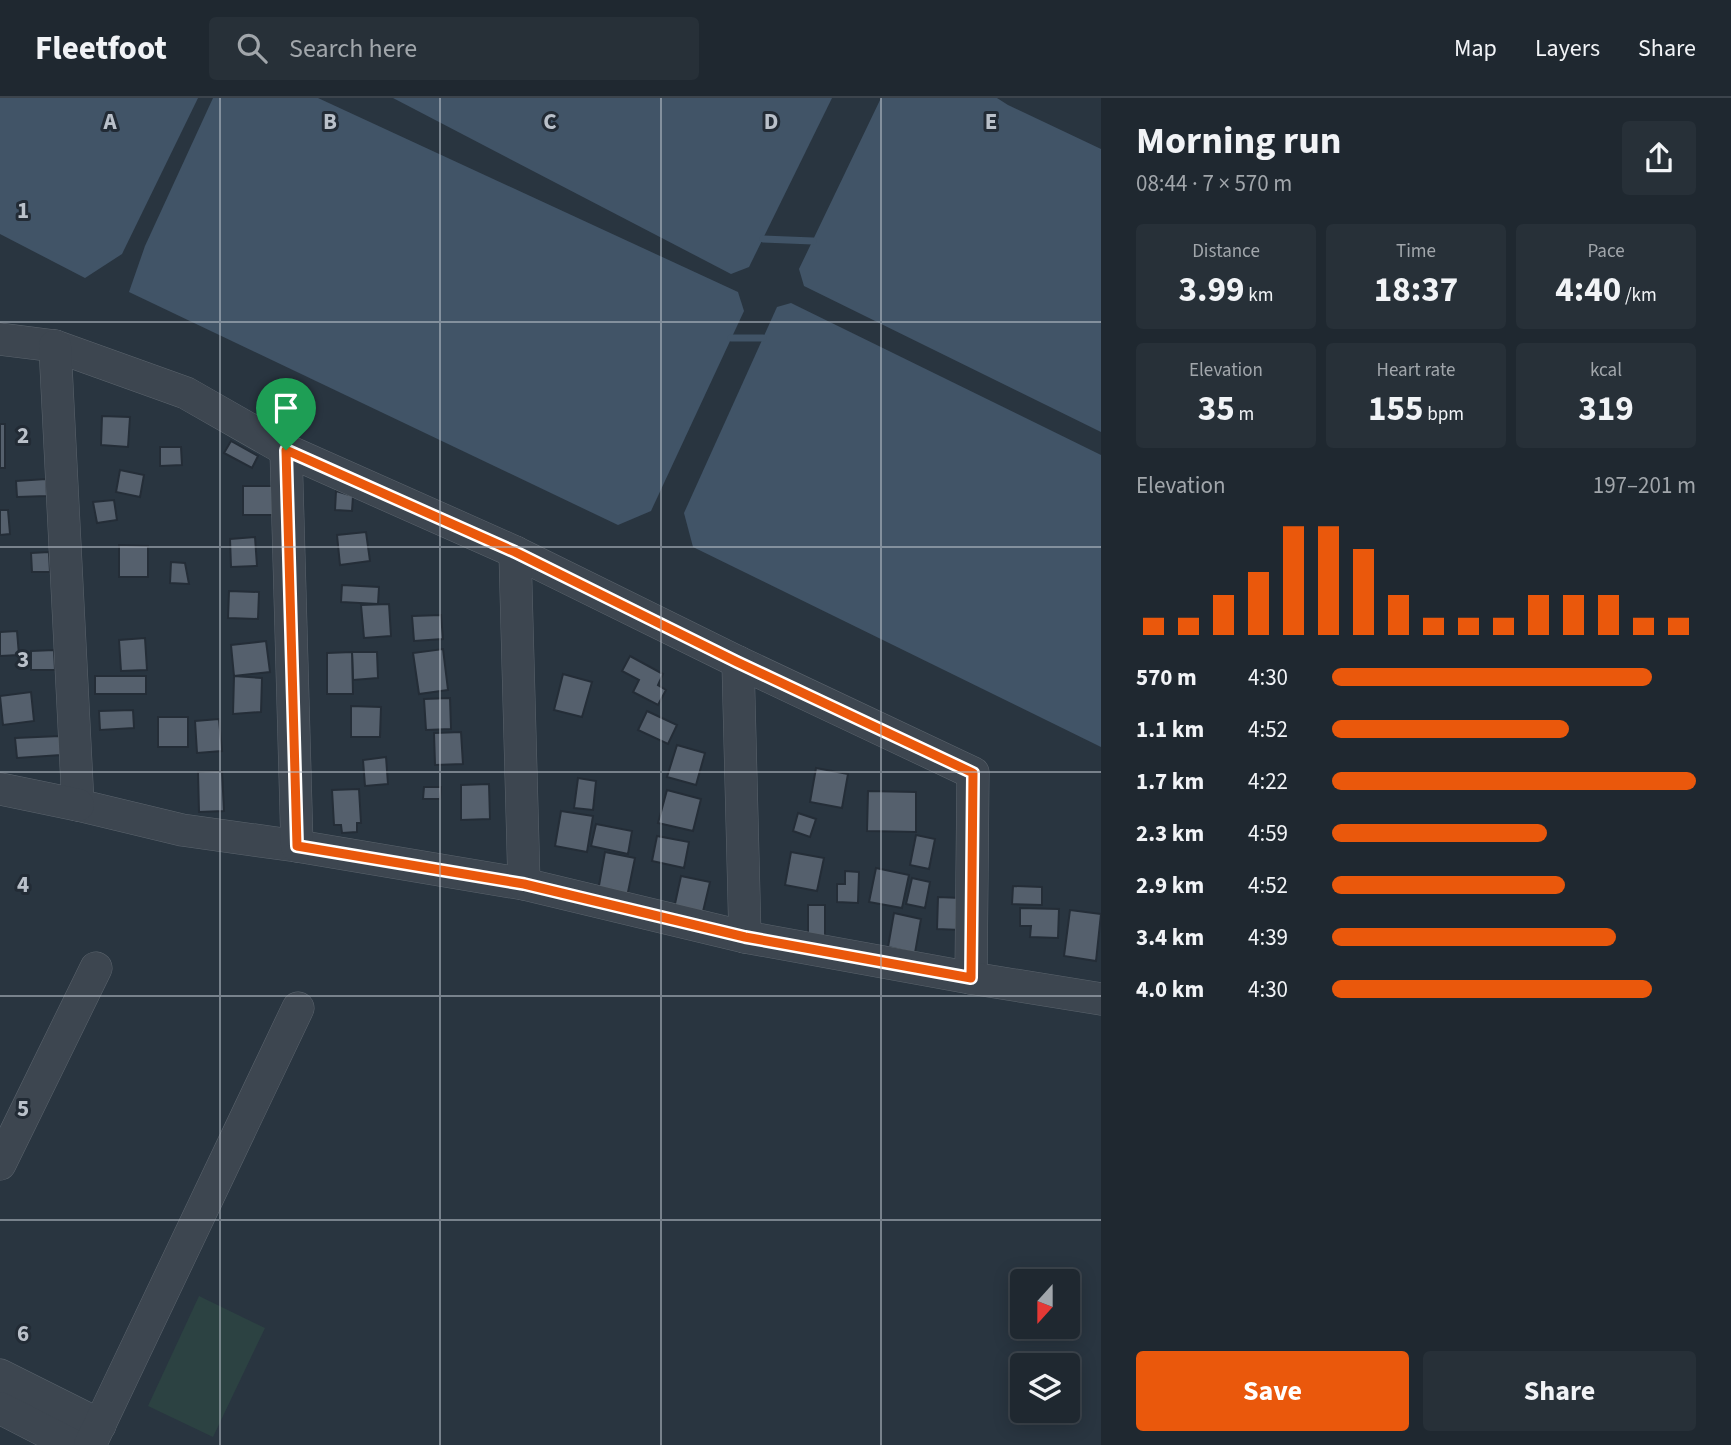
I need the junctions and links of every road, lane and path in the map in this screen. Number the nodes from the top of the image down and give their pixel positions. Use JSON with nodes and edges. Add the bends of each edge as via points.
{"nodes":[{"id":1,"x":0,"y":339,"type":"edge"},
{"id":2,"x":55,"y":346,"type":"junction"},
{"id":3,"x":286,"y":450,"type":"junction"},
{"id":4,"x":515,"y":552,"type":"junction"},
{"id":5,"x":737,"y":662,"type":"junction"},
{"id":6,"x":0,"y":789,"type":"edge"},
{"id":7,"x":78,"y":805,"type":"junction"},
{"id":8,"x":297,"y":846,"type":"junction"},
{"id":9,"x":524,"y":884,"type":"junction"},
{"id":10,"x":745,"y":937,"type":"junction"},
{"id":11,"x":96,"y":968,"type":"dead end"},
{"id":12,"x":971,"y":978,"type":"junction"},
{"id":13,"x":1101,"y":999,"type":"edge"},
{"id":14,"x":298,"y":1008,"type":"dead end"},
{"id":15,"x":0,"y":1164,"type":"edge"},
{"id":16,"x":0,"y":1375,"type":"edge"},
{"id":17,"x":0,"y":1408,"type":"edge"},
{"id":18,"x":95,"y":1435,"type":"edge"},
{"id":19,"x":72,"y":1445,"type":"edge"}],
"edges":[{"from":1,"to":2,"type":"street"},
{"from":2,"to":3,"type":"street","via":[[186,393]]},
{"from":2,"to":7,"type":"street"},
{"from":3,"to":4,"type":"street"},
{"from":3,"to":8,"type":"street"},
{"from":4,"to":5,"type":"street"},
{"from":4,"to":9,"type":"street"},
{"from":5,"to":10,"type":"street"},
{"from":5,"to":12,"type":"street","via":[[973,773]]},
{"from":6,"to":7,"type":"street"},
{"from":7,"to":8,"type":"street","via":[[182,830]]},
{"from":8,"to":9,"type":"street"},
{"from":9,"to":10,"type":"street"},
{"from":10,"to":12,"type":"street"},
{"from":11,"to":15,"type":"street"},
{"from":12,"to":13,"type":"street"},
{"from":14,"to":18,"type":"street"},
{"from":16,"to":18,"type":"street"},
{"from":17,"to":19,"type":"street"}]}
